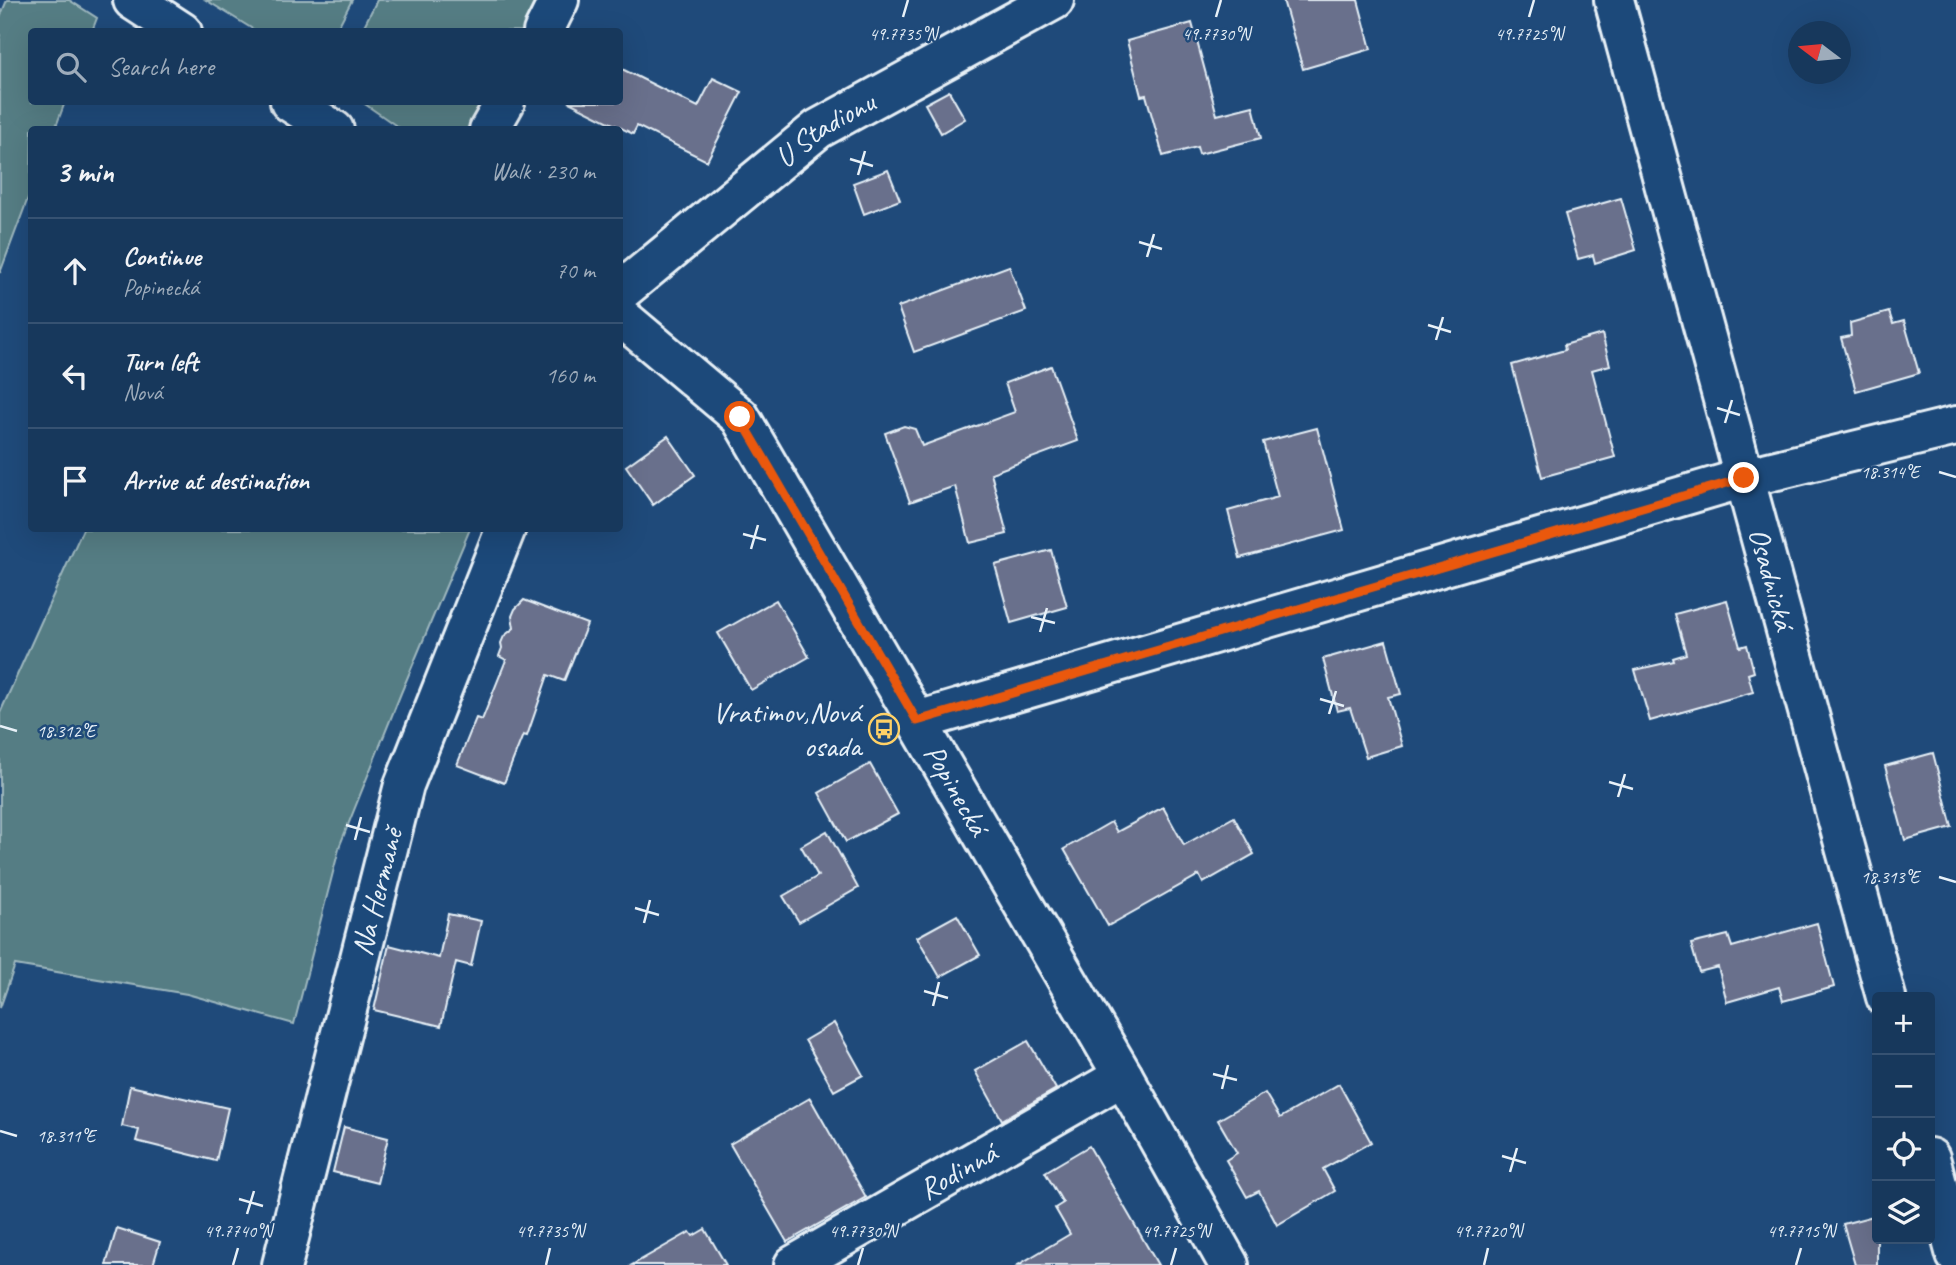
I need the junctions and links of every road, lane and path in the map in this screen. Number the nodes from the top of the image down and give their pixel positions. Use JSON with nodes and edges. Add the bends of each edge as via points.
{"nodes":[{"id":1,"x":133,"y":0,"type":"edge"},
{"id":2,"x":559,"y":0,"type":"edge"},
{"id":3,"x":1054,"y":0,"type":"edge"},
{"id":4,"x":1614,"y":0,"type":"edge"},
{"id":5,"x":176,"y":28,"type":"edge"},
{"id":6,"x":545,"y":28,"type":"edge"},
{"id":7,"x":295,"y":105,"type":"edge"},
{"id":8,"x":503,"y":105,"type":"edge"},
{"id":9,"x":328,"y":126,"type":"edge"},
{"id":10,"x":491,"y":126,"type":"edge"},
{"id":11,"x":623,"y":290,"type":"edge"},
{"id":12,"x":623,"y":319,"type":"edge"},
{"id":13,"x":1956,"y":426,"type":"edge"},
{"id":14,"x":1744,"y":478,"type":"junction"},
{"id":15,"x":504,"y":532,"type":"edge"},
{"id":16,"x":917,"y":721,"type":"junction"},
{"id":17,"x":1885,"y":992,"type":"edge"},
{"id":18,"x":1123,"y":1076,"type":"junction"},
{"id":19,"x":1935,"y":1177,"type":"edge"},
{"id":20,"x":1956,"y":1255,"type":"edge"},
{"id":21,"x":282,"y":1265,"type":"edge"},
{"id":22,"x":794,"y":1265,"type":"edge"},
{"id":23,"x":1229,"y":1265,"type":"edge"}],
"edges":[{"from":1,"to":5,"type":"street"},
{"from":2,"to":6,"type":"street"},
{"from":3,"to":11,"type":"street","name":"U Stadionu","via":[[818,129]]},
{"from":4,"to":14,"type":"street","name":"Osadnická"},
{"from":7,"to":9,"type":"street"},
{"from":8,"to":10,"type":"street"},
{"from":12,"to":16,"type":"street","name":"Popinecká","via":[[740,417]]},
{"from":13,"to":14,"type":"street"},
{"from":14,"to":16,"type":"street"},
{"from":14,"to":17,"type":"street","name":"Osadnická"},
{"from":15,"to":21,"type":"street","name":"Na Hermaně","via":[[404,785]]},
{"from":16,"to":18,"type":"street","name":"Popinecká"},
{"from":18,"to":22,"type":"street","name":"Rodinná"},
{"from":18,"to":23,"type":"street","name":"Popinecká"},
{"from":19,"to":20,"type":"street"}]}
